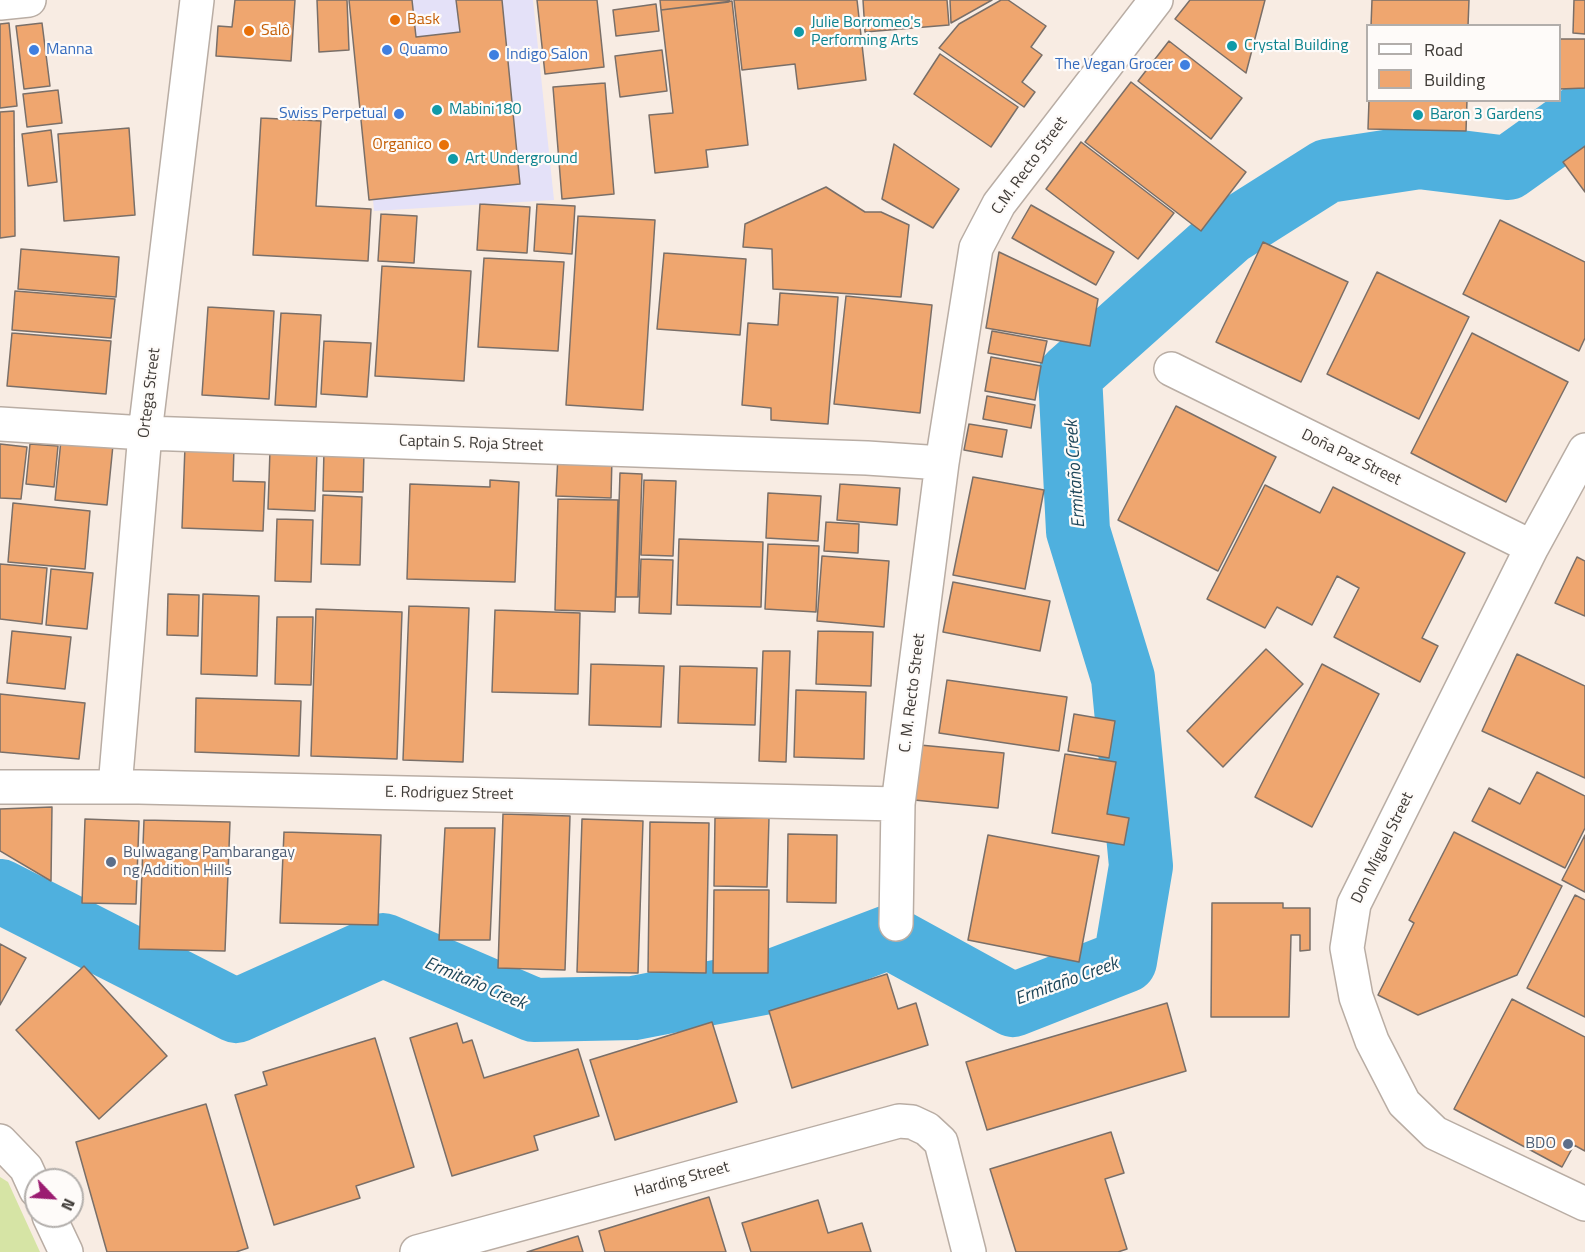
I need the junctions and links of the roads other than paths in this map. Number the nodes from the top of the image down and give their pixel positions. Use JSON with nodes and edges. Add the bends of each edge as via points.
{"nodes":[{"id":1,"x":29,"y":0,"type":"edge"},
{"id":2,"x":197,"y":0,"type":"edge"},
{"id":3,"x":1156,"y":0,"type":"edge"},
{"id":4,"x":0,"y":3,"type":"edge"},
{"id":5,"x":1171,"y":369,"type":"dead end"},
{"id":6,"x":0,"y":424,"type":"edge"},
{"id":7,"x":145,"y":433,"type":"junction"},
{"id":8,"x":1585,"y":450,"type":"edge"},
{"id":9,"x":942,"y":463,"type":"junction"},
{"id":10,"x":1532,"y":547,"type":"junction"},
{"id":11,"x":0,"y":787,"type":"edge"},
{"id":12,"x":115,"y":787,"type":"junction"},
{"id":13,"x":898,"y":804,"type":"junction"},
{"id":14,"x":896,"y":924,"type":"dead end"},
{"id":15,"x":0,"y":1141,"type":"edge"},
{"id":16,"x":26,"y":1168,"type":"edge"},
{"id":17,"x":1585,"y":1204,"type":"edge"},
{"id":18,"x":54,"y":1228,"type":"edge"},
{"id":19,"x":66,"y":1252,"type":"edge"},
{"id":20,"x":417,"y":1252,"type":"edge"},
{"id":21,"x":969,"y":1252,"type":"edge"}],
"edges":[{"from":1,"to":4,"type":"street"},
{"from":2,"to":7,"type":"street","name":"Ortega Street"},
{"from":3,"to":9,"type":"street","name":"C.M. Recto Street","via":[[999,204],[976,248]]},
{"from":5,"to":10,"type":"street","name":"Doña Paz Street"},
{"from":6,"to":7,"type":"street","name":"Captain S. Roja Street"},
{"from":7,"to":9,"type":"street","name":"Captain S. Roja Street"},
{"from":7,"to":12,"type":"street","name":"Ortega Street"},
{"from":8,"to":10,"type":"street","name":"Don Miguel Street"},
{"from":9,"to":13,"type":"street","name":"C. M. Recto Street"},
{"from":10,"to":17,"type":"street","name":"Don Miguel Street","via":[[1354,904],[1347,948],[1356,997],[1372,1041],[1404,1102],[1435,1133]]},
{"from":11,"to":12,"type":"street","name":"E. Rodriguez Street"},
{"from":12,"to":13,"type":"street","name":"E. Rodriguez Street"},
{"from":13,"to":14,"type":"street","name":"C. M. Recto Street"},
{"from":15,"to":16,"type":"street"},
{"from":18,"to":19,"type":"street"},
{"from":20,"to":21,"type":"street","name":"Harding Street","via":[[899,1121],[927,1129],[941,1142]]}]}
